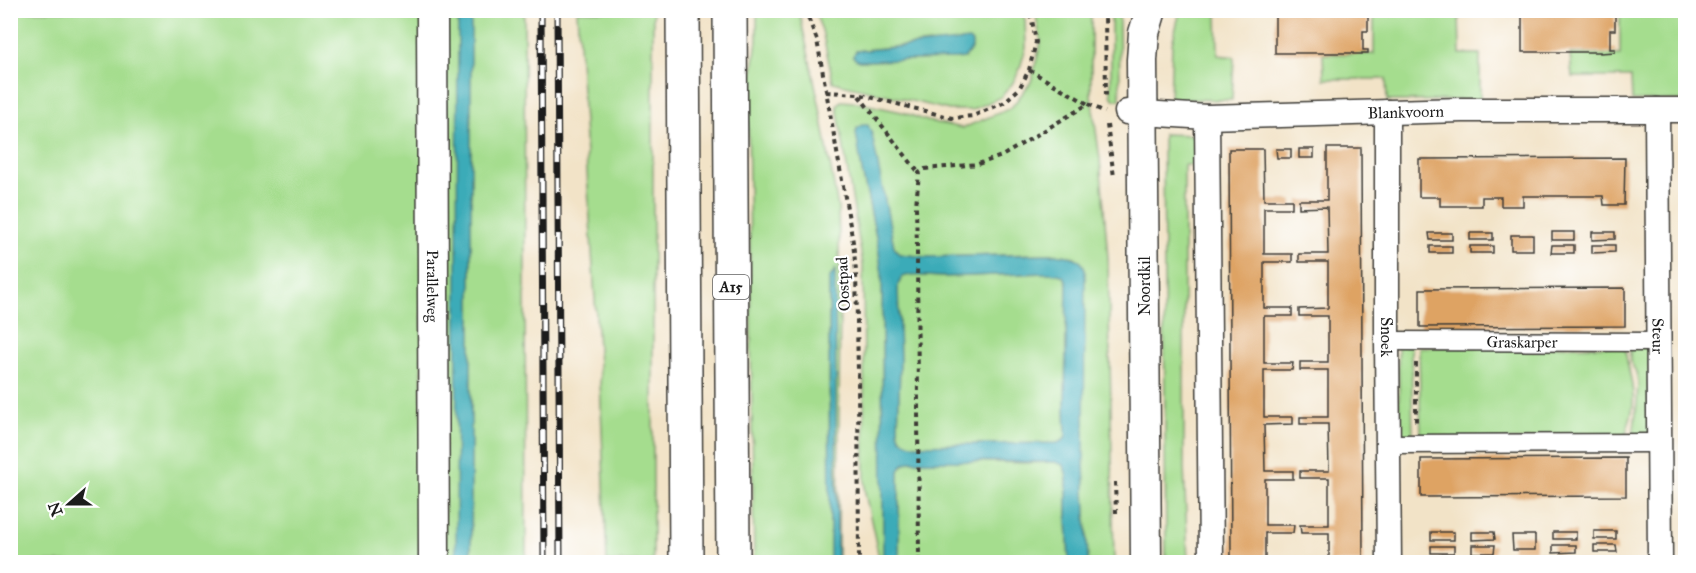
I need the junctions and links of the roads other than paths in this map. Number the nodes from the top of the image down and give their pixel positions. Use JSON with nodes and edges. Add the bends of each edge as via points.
{"nodes":[{"id":1,"x":432,"y":10,"type":"edge"},
{"id":2,"x":683,"y":10,"type":"edge"},
{"id":3,"x":730,"y":10,"type":"edge"},
{"id":4,"x":1128,"y":10,"type":"edge"},
{"id":5,"x":1151,"y":10,"type":"edge"},
{"id":6,"x":1657,"y":110,"type":"junction"},
{"id":7,"x":1686,"y":110,"type":"edge"},
{"id":8,"x":1125,"y":112,"type":"junction"},
{"id":9,"x":1387,"y":112,"type":"junction"},
{"id":10,"x":1207,"y":117,"type":"junction"},
{"id":11,"x":1387,"y":341,"type":"junction"},
{"id":12,"x":1658,"y":342,"type":"junction"},
{"id":13,"x":1659,"y":443,"type":"junction"},
{"id":14,"x":1388,"y":444,"type":"junction"},
{"id":15,"x":434,"y":562,"type":"edge"},
{"id":16,"x":686,"y":562,"type":"edge"},
{"id":17,"x":733,"y":562,"type":"edge"},
{"id":18,"x":1129,"y":562,"type":"edge"},
{"id":19,"x":1146,"y":562,"type":"edge"},
{"id":20,"x":1211,"y":562,"type":"edge"},
{"id":21,"x":1389,"y":562,"type":"edge"},
{"id":22,"x":1660,"y":562,"type":"edge"}],
"edges":[{"from":1,"to":15,"type":"street","name":"Parallelweg"},
{"from":2,"to":16,"type":"highway"},
{"from":3,"to":17,"type":"highway","number":"A15"},
{"from":4,"to":8,"type":"street","name":"Noordkil"},
{"from":5,"to":8,"type":"street","name":"Noordkil","via":[[1142,60]]},
{"from":6,"to":7,"type":"street","name":"Blankvoorn"},
{"from":6,"to":9,"type":"street","name":"Blankvoorn"},
{"from":6,"to":12,"type":"street","name":"Steur"},
{"from":8,"to":10,"type":"street","name":"Blankvoorn"},
{"from":8,"to":18,"type":"street","name":"Noordkil"},
{"from":8,"to":19,"type":"street","name":"Noordkil"},
{"from":9,"to":10,"type":"street","name":"Blankvoorn"},
{"from":9,"to":11,"type":"street","name":"Snoek"},
{"from":10,"to":20,"type":"street"},
{"from":11,"to":12,"type":"street","name":"Graskarper"},
{"from":11,"to":14,"type":"street","name":"Snoek"},
{"from":12,"to":13,"type":"street","name":"Steur"},
{"from":13,"to":14,"type":"street"},
{"from":13,"to":22,"type":"street","name":"Steur"},
{"from":14,"to":21,"type":"street","name":"Snoek"}]}
